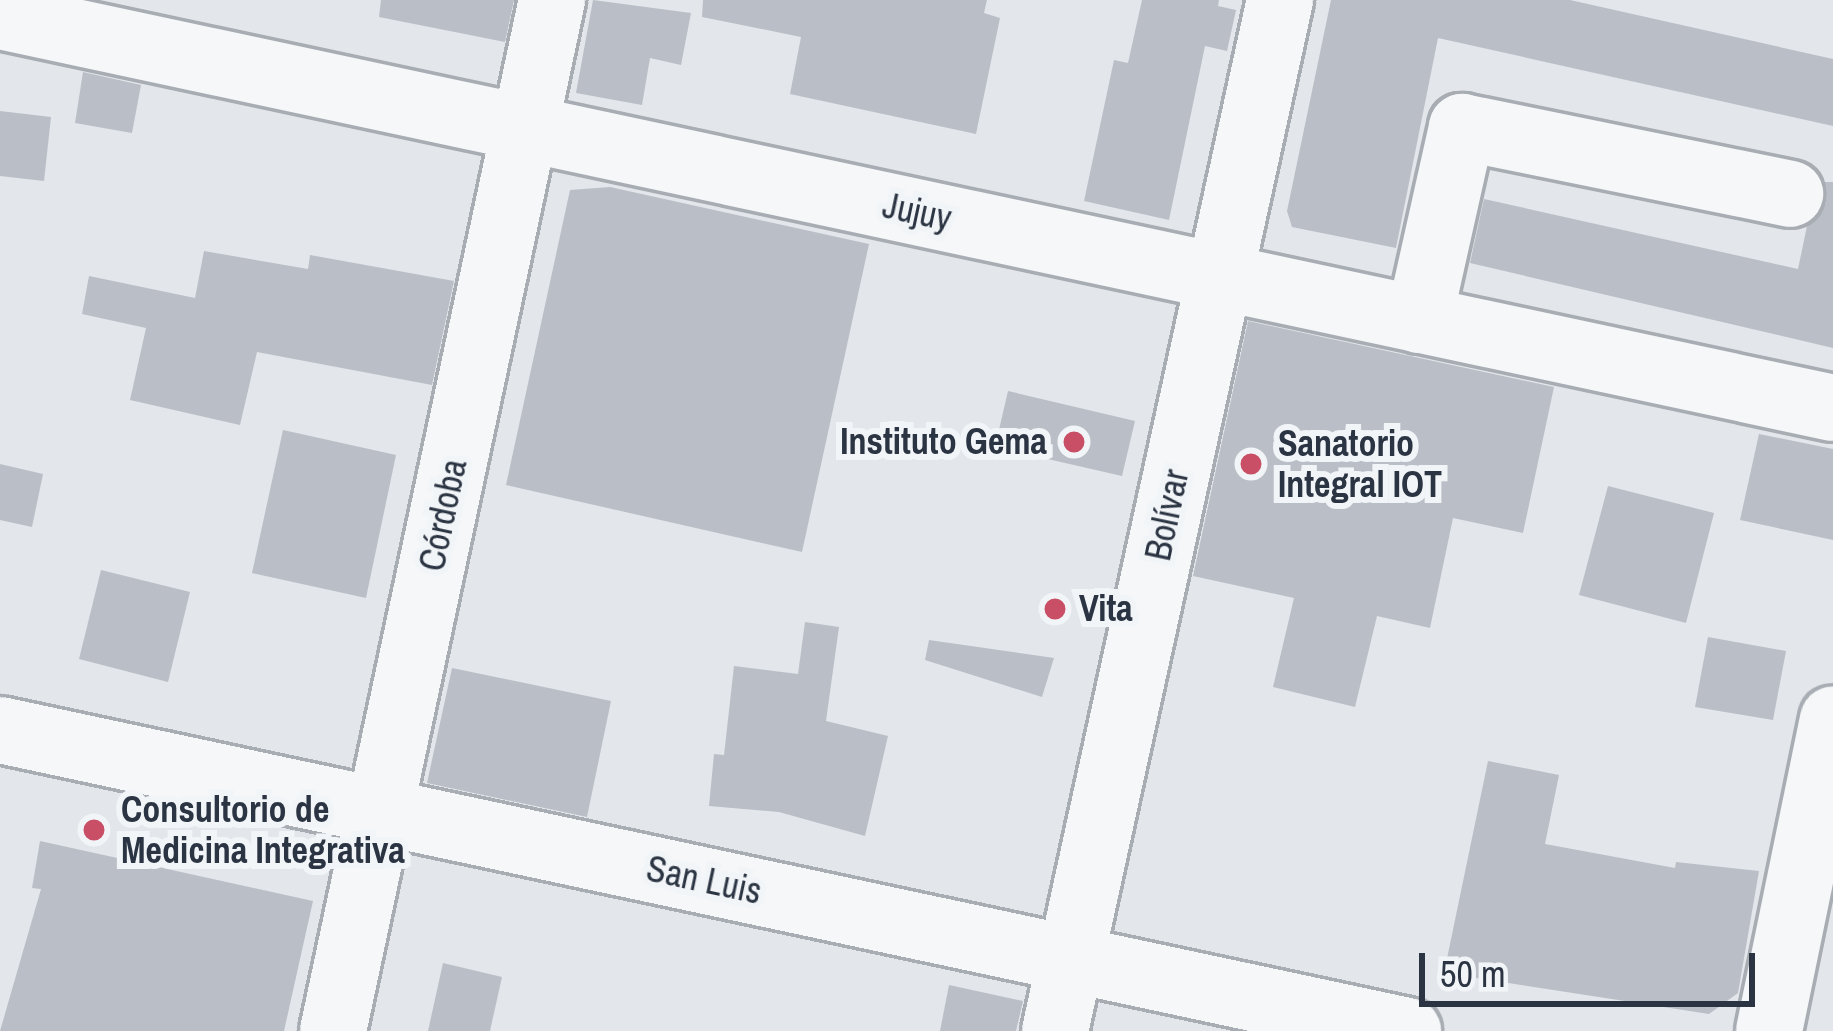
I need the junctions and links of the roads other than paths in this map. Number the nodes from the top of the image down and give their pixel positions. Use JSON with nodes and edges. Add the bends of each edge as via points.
{"nodes":[{"id":1,"x":552,"y":0,"type":"edge"},
{"id":2,"x":1280,"y":0,"type":"edge"},
{"id":3,"x":0,"y":16,"type":"edge"},
{"id":4,"x":525,"y":128,"type":"junction"},
{"id":5,"x":1790,"y":194,"type":"dead end"},
{"id":6,"x":1219,"y":276,"type":"junction"},
{"id":7,"x":1419,"y":320,"type":"junction"},
{"id":8,"x":1833,"y":408,"type":"edge"},
{"id":9,"x":1833,"y":720,"type":"edge"},
{"id":10,"x":0,"y":730,"type":"edge"},
{"id":11,"x":380,"y":811,"type":"junction"},
{"id":12,"x":1070,"y":958,"type":"junction"},
{"id":13,"x":333,"y":1031,"type":"edge"},
{"id":14,"x":1055,"y":1031,"type":"edge"},
{"id":15,"x":1408,"y":1031,"type":"edge"},
{"id":16,"x":1769,"y":1031,"type":"edge"}],
"edges":[{"from":1,"to":4,"type":"street","name":"Córdoba"},
{"from":2,"to":6,"type":"street","name":"Bolívar"},
{"from":3,"to":4,"type":"street","name":"Jujuy"},
{"from":4,"to":6,"type":"street","name":"Jujuy"},
{"from":4,"to":11,"type":"street","name":"Córdoba"},
{"from":5,"to":7,"type":"street","via":[[1462,127]]},
{"from":6,"to":7,"type":"street","name":"Jujuy"},
{"from":6,"to":12,"type":"street","name":"Bolívar"},
{"from":7,"to":8,"type":"street","name":"Jujuy"},
{"from":9,"to":16,"type":"street"},
{"from":10,"to":11,"type":"street","name":"San Luis"},
{"from":11,"to":12,"type":"street","name":"San Luis"},
{"from":11,"to":13,"type":"street","name":"Córdoba"},
{"from":12,"to":14,"type":"street","name":"Bolívar"},
{"from":12,"to":15,"type":"street","name":"San Luis"}]}
